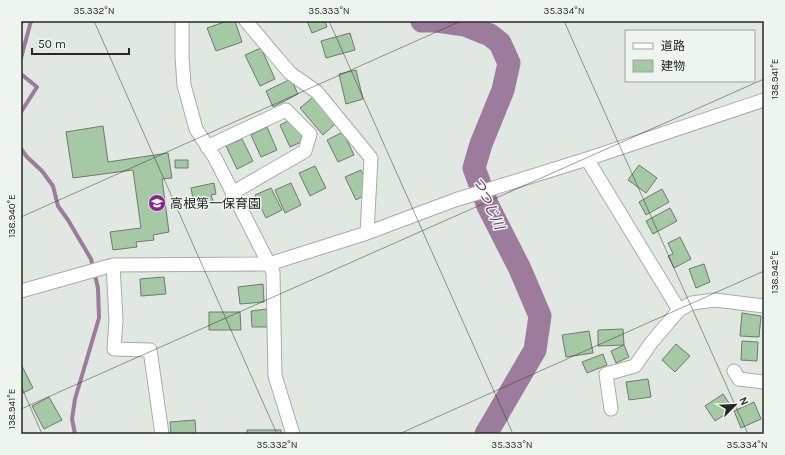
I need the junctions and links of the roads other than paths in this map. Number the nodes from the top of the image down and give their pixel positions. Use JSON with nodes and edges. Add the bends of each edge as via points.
{"nodes":[{"id":1,"x":182,"y":21,"type":"edge"},
{"id":2,"x":246,"y":21,"type":"edge"},
{"id":3,"x":764,"y":100,"type":"edge"},
{"id":4,"x":207,"y":147,"type":"junction"},
{"id":5,"x":587,"y":159,"type":"junction"},
{"id":6,"x":232,"y":193,"type":"junction"},
{"id":7,"x":367,"y":232,"type":"junction"},
{"id":8,"x":269,"y":264,"type":"junction"},
{"id":9,"x":108,"y":266,"type":"junction"},
{"id":10,"x":21,"y":291,"type":"edge"},
{"id":11,"x":764,"y":306,"type":"edge"},
{"id":12,"x":680,"y":310,"type":"junction"},
{"id":13,"x":734,"y":371,"type":"dead end"},
{"id":14,"x":764,"y":382,"type":"edge"},
{"id":15,"x":611,"y":409,"type":"dead end"},
{"id":16,"x":162,"y":434,"type":"edge"},
{"id":17,"x":293,"y":434,"type":"edge"}],
"edges":[{"from":1,"to":4,"type":"street","via":[[184,85],[196,129]]},
{"from":2,"to":7,"type":"street","via":[[290,74],[317,92],[371,158]]},
{"from":3,"to":5,"type":"street"},
{"from":4,"to":6,"type":"street"},
{"from":4,"to":6,"type":"street","via":[[286,110],[310,134],[305,151]]},
{"from":5,"to":7,"type":"street","via":[[491,188]]},
{"from":5,"to":12,"type":"street"},
{"from":6,"to":8,"type":"street"},
{"from":7,"to":8,"type":"street"},
{"from":8,"to":9,"type":"street"},
{"from":8,"to":17,"type":"street","via":[[273,272],[275,376]]},
{"from":9,"to":10,"type":"street"},
{"from":9,"to":16,"type":"street","via":[[116,320],[114,349],[150,350]]},
{"from":11,"to":12,"type":"street","via":[[715,300],[692,304]]},
{"from":12,"to":15,"type":"street","via":[[635,366],[606,374]]},
{"from":13,"to":14,"type":"street","via":[[739,379]]}]}
